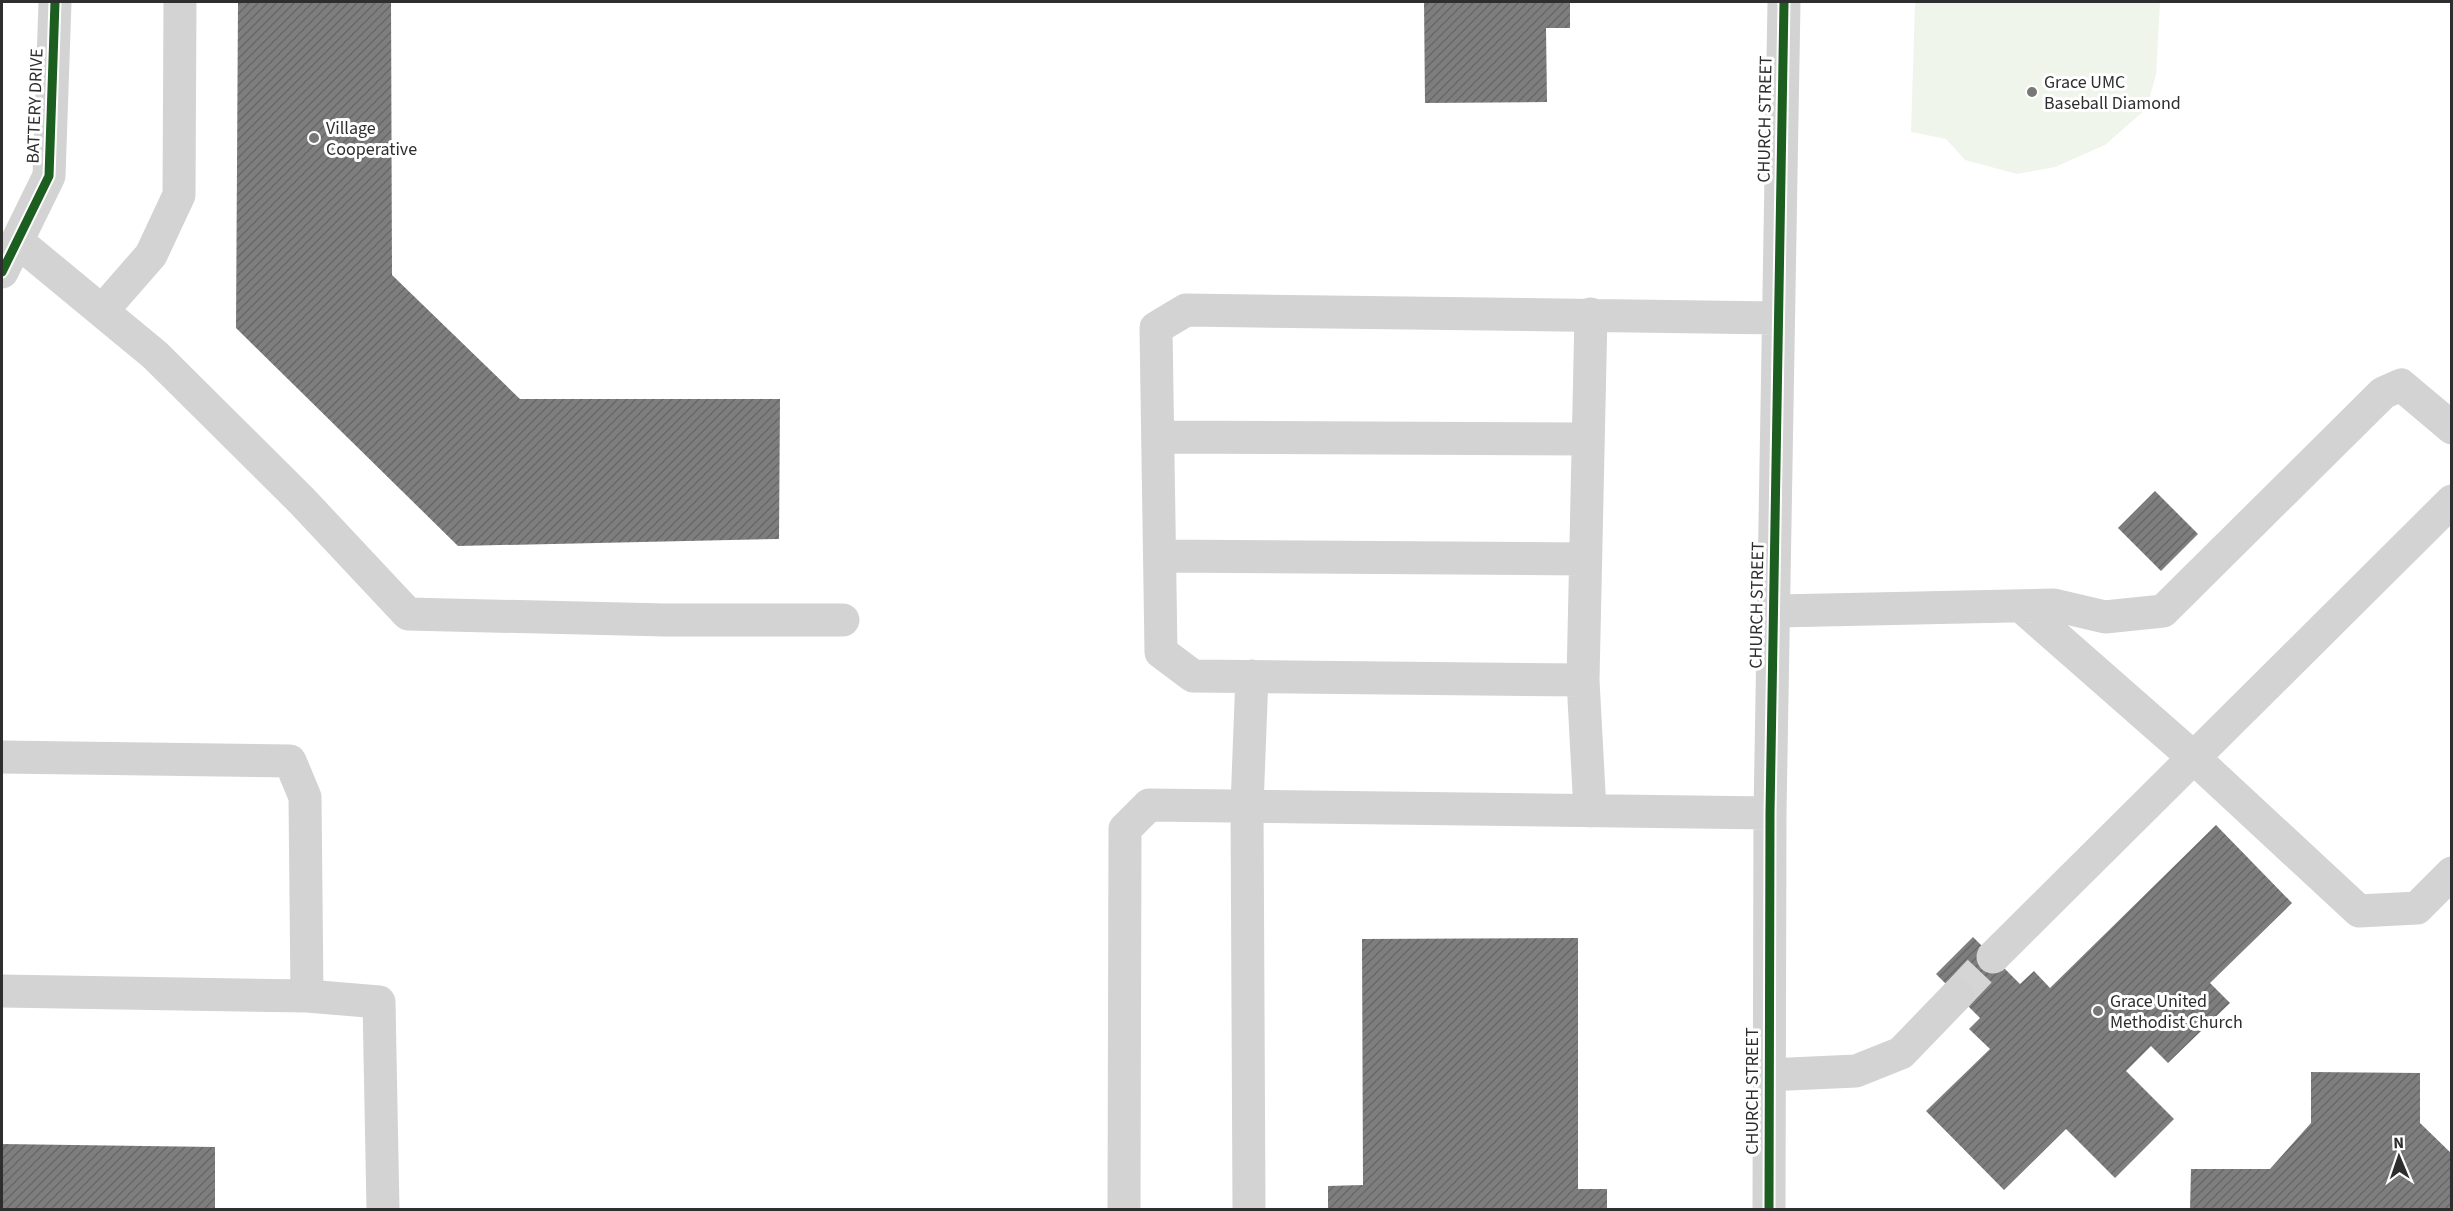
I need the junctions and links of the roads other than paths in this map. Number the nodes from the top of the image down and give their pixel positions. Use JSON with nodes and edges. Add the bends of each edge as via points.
{"nodes":[{"id":1,"x":56,"y":2,"type":"edge"},
{"id":2,"x":180,"y":2,"type":"edge"},
{"id":3,"x":1784,"y":2,"type":"edge"},
{"id":4,"x":17,"y":242,"type":"junction"},
{"id":5,"x":2,"y":272,"type":"edge"},
{"id":6,"x":102,"y":311,"type":"junction"},
{"id":7,"x":1592,"y":314,"type":"junction"},
{"id":8,"x":1778,"y":318,"type":"junction"},
{"id":9,"x":2451,"y":428,"type":"edge"},
{"id":10,"x":1158,"y":437,"type":"junction"},
{"id":11,"x":1588,"y":439,"type":"junction"},
{"id":12,"x":2451,"y":501,"type":"edge"},
{"id":13,"x":1160,"y":556,"type":"junction"},
{"id":14,"x":1585,"y":559,"type":"junction"},
{"id":15,"x":2021,"y":606,"type":"junction"},
{"id":16,"x":1773,"y":611,"type":"junction"},
{"id":17,"x":843,"y":620,"type":"dead end"},
{"id":18,"x":1252,"y":676,"type":"junction"},
{"id":19,"x":1583,"y":681,"type":"junction"},
{"id":20,"x":2,"y":757,"type":"edge"},
{"id":21,"x":2194,"y":758,"type":"junction"},
{"id":22,"x":1247,"y":806,"type":"junction"},
{"id":23,"x":1590,"y":811,"type":"junction"},
{"id":24,"x":1770,"y":813,"type":"junction"},
{"id":25,"x":2451,"y":873,"type":"edge"},
{"id":26,"x":1994,"y":957,"type":"tunnel mouth"},
{"id":27,"x":2,"y":992,"type":"edge"},
{"id":28,"x":1957,"y":995,"type":"tunnel mouth"},
{"id":29,"x":307,"y":996,"type":"junction"},
{"id":30,"x":1768,"y":1076,"type":"junction"},
{"id":31,"x":383,"y":1209,"type":"edge"},
{"id":32,"x":1124,"y":1209,"type":"edge"},
{"id":33,"x":1249,"y":1209,"type":"edge"},
{"id":34,"x":1769,"y":1209,"type":"edge"}],
"edges":[{"from":1,"to":4,"type":"street","name":"BATTERY DRIVE","via":[[49,177]]},
{"from":2,"to":6,"type":"street","via":[[179,195],[152,255]]},
{"from":3,"to":8,"type":"street","name":"CHURCH STREET"},
{"from":4,"to":5,"type":"street","name":"BATTERY DRIVE"},
{"from":4,"to":6,"type":"street"},
{"from":6,"to":17,"type":"street","via":[[155,355],[302,501],[408,614]]},
{"from":7,"to":8,"type":"street"},
{"from":7,"to":10,"type":"street","via":[[1186,310],[1156,328]]},
{"from":7,"to":11,"type":"street"},
{"from":8,"to":16,"type":"street","name":"CHURCH STREET"},
{"from":9,"to":15,"type":"street","via":[[2401,385],[2383,393],[2163,611],[2105,617],[2054,605]]},
{"from":10,"to":11,"type":"street"},
{"from":10,"to":13,"type":"street"},
{"from":11,"to":14,"type":"street"},
{"from":12,"to":21,"type":"street"},
{"from":13,"to":14,"type":"street"},
{"from":13,"to":18,"type":"street","via":[[1161,652],[1193,676]]},
{"from":14,"to":19,"type":"street"},
{"from":15,"to":16,"type":"street"},
{"from":15,"to":21,"type":"street"},
{"from":16,"to":24,"type":"street","name":"CHURCH STREET"},
{"from":18,"to":19,"type":"street"},
{"from":18,"to":22,"type":"street"},
{"from":19,"to":23,"type":"street"},
{"from":20,"to":29,"type":"street","via":[[290,761],[305,797]]},
{"from":21,"to":25,"type":"street","via":[[2359,911],[2417,908]]},
{"from":21,"to":26,"type":"street"},
{"from":22,"to":23,"type":"street"},
{"from":22,"to":32,"type":"street","via":[[1149,805],[1125,829]]},
{"from":22,"to":33,"type":"street"},
{"from":23,"to":24,"type":"street"},
{"from":24,"to":30,"type":"street","name":"CHURCH STREET"},
{"from":27,"to":29,"type":"street"},
{"from":28,"to":30,"type":"street","via":[[1901,1053],[1856,1071]]},
{"from":29,"to":31,"type":"street","via":[[379,1002]]},
{"from":30,"to":34,"type":"street","name":"CHURCH STREET"}]}
